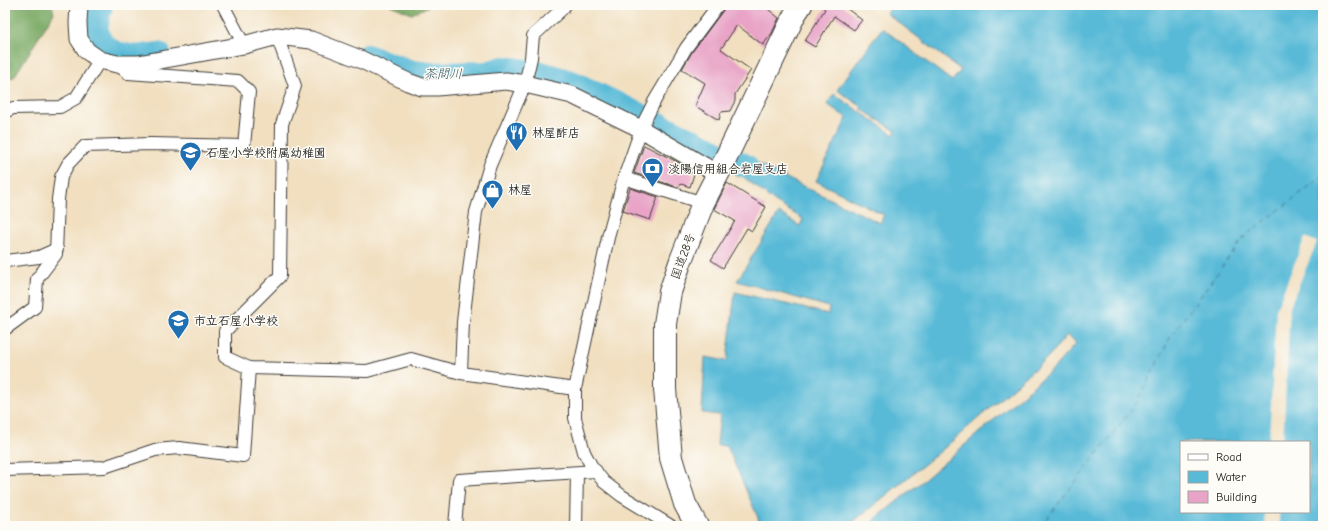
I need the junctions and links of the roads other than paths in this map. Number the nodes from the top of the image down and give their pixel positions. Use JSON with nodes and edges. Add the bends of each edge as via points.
{"nodes":[{"id":1,"x":79,"y":5,"type":"edge"},
{"id":2,"x":223,"y":5,"type":"edge"},
{"id":3,"x":565,"y":5,"type":"edge"},
{"id":4,"x":718,"y":5,"type":"edge"},
{"id":5,"x":801,"y":5,"type":"edge"},
{"id":6,"x":277,"y":36,"type":"junction"},
{"id":7,"x":244,"y":45,"type":"junction"},
{"id":8,"x":100,"y":60,"type":"junction"},
{"id":9,"x":117,"y":64,"type":"junction"},
{"id":10,"x":526,"y":81,"type":"junction"},
{"id":11,"x":5,"y":112,"type":"edge"},
{"id":12,"x":642,"y":126,"type":"junction"},
{"id":13,"x":720,"y":170,"type":"junction"},
{"id":14,"x":624,"y":178,"type":"junction"},
{"id":15,"x":703,"y":202,"type":"junction"},
{"id":16,"x":56,"y":249,"type":"junction"},
{"id":17,"x":5,"y":261,"type":"edge"},
{"id":18,"x":5,"y":329,"type":"edge"},
{"id":19,"x":249,"y":368,"type":"junction"},
{"id":20,"x":461,"y":373,"type":"junction"},
{"id":21,"x":575,"y":388,"type":"junction"},
{"id":22,"x":5,"y":470,"type":"edge"},
{"id":23,"x":596,"y":472,"type":"junction"},
{"id":24,"x":577,"y":473,"type":"junction"},
{"id":25,"x":455,"y":526,"type":"edge"},
{"id":26,"x":576,"y":526,"type":"edge"},
{"id":27,"x":671,"y":526,"type":"edge"},
{"id":28,"x":697,"y":526,"type":"edge"}],
"edges":[{"from":1,"to":8,"type":"street","via":[[79,38],[86,51]]},
{"from":2,"to":7,"type":"street"},
{"from":3,"to":10,"type":"street","via":[[533,36]]},
{"from":4,"to":12,"type":"street","via":[[686,48]]},
{"from":5,"to":13,"type":"highway","name":"国道28号"},
{"from":6,"to":7,"type":"street"},
{"from":6,"to":10,"type":"street","via":[[311,40],[422,87],[506,80]]},
{"from":6,"to":19,"type":"street","via":[[295,86],[282,124],[280,276],[225,331],[225,357]]},
{"from":7,"to":9,"type":"street","via":[[138,64]]},
{"from":8,"to":9,"type":"street"},
{"from":8,"to":11,"type":"street","via":[[76,98],[60,107],[12,108]]},
{"from":9,"to":16,"type":"street","via":[[128,73],[238,81],[249,92],[244,146],[85,146],[68,164],[61,178]]},
{"from":10,"to":12,"type":"street","via":[[572,95]]},
{"from":10,"to":20,"type":"street","via":[[490,165],[476,212],[463,322]]},
{"from":12,"to":13,"type":"street"},
{"from":12,"to":14,"type":"street"},
{"from":13,"to":15,"type":"highway","name":"国道28号"},
{"from":14,"to":15,"type":"street"},
{"from":14,"to":21,"type":"street","via":[[609,233]]},
{"from":15,"to":28,"type":"highway","name":"国道28号","via":[[670,292],[665,324],[665,389],[670,458],[685,504]]},
{"from":16,"to":17,"type":"street","via":[[39,256]]},
{"from":16,"to":18,"type":"street","via":[[56,254],[37,279],[35,307]]},
{"from":19,"to":20,"type":"street","via":[[367,371],[411,359]]},
{"from":19,"to":22,"type":"street","via":[[243,456],[179,448],[155,450],[104,466]]},
{"from":20,"to":21,"type":"street"},
{"from":21,"to":23,"type":"street","via":[[575,418],[584,452]]},
{"from":23,"to":24,"type":"street"},
{"from":23,"to":27,"type":"street","via":[[622,496]]},
{"from":24,"to":25,"type":"street","via":[[459,480]]},
{"from":24,"to":26,"type":"street"}]}
